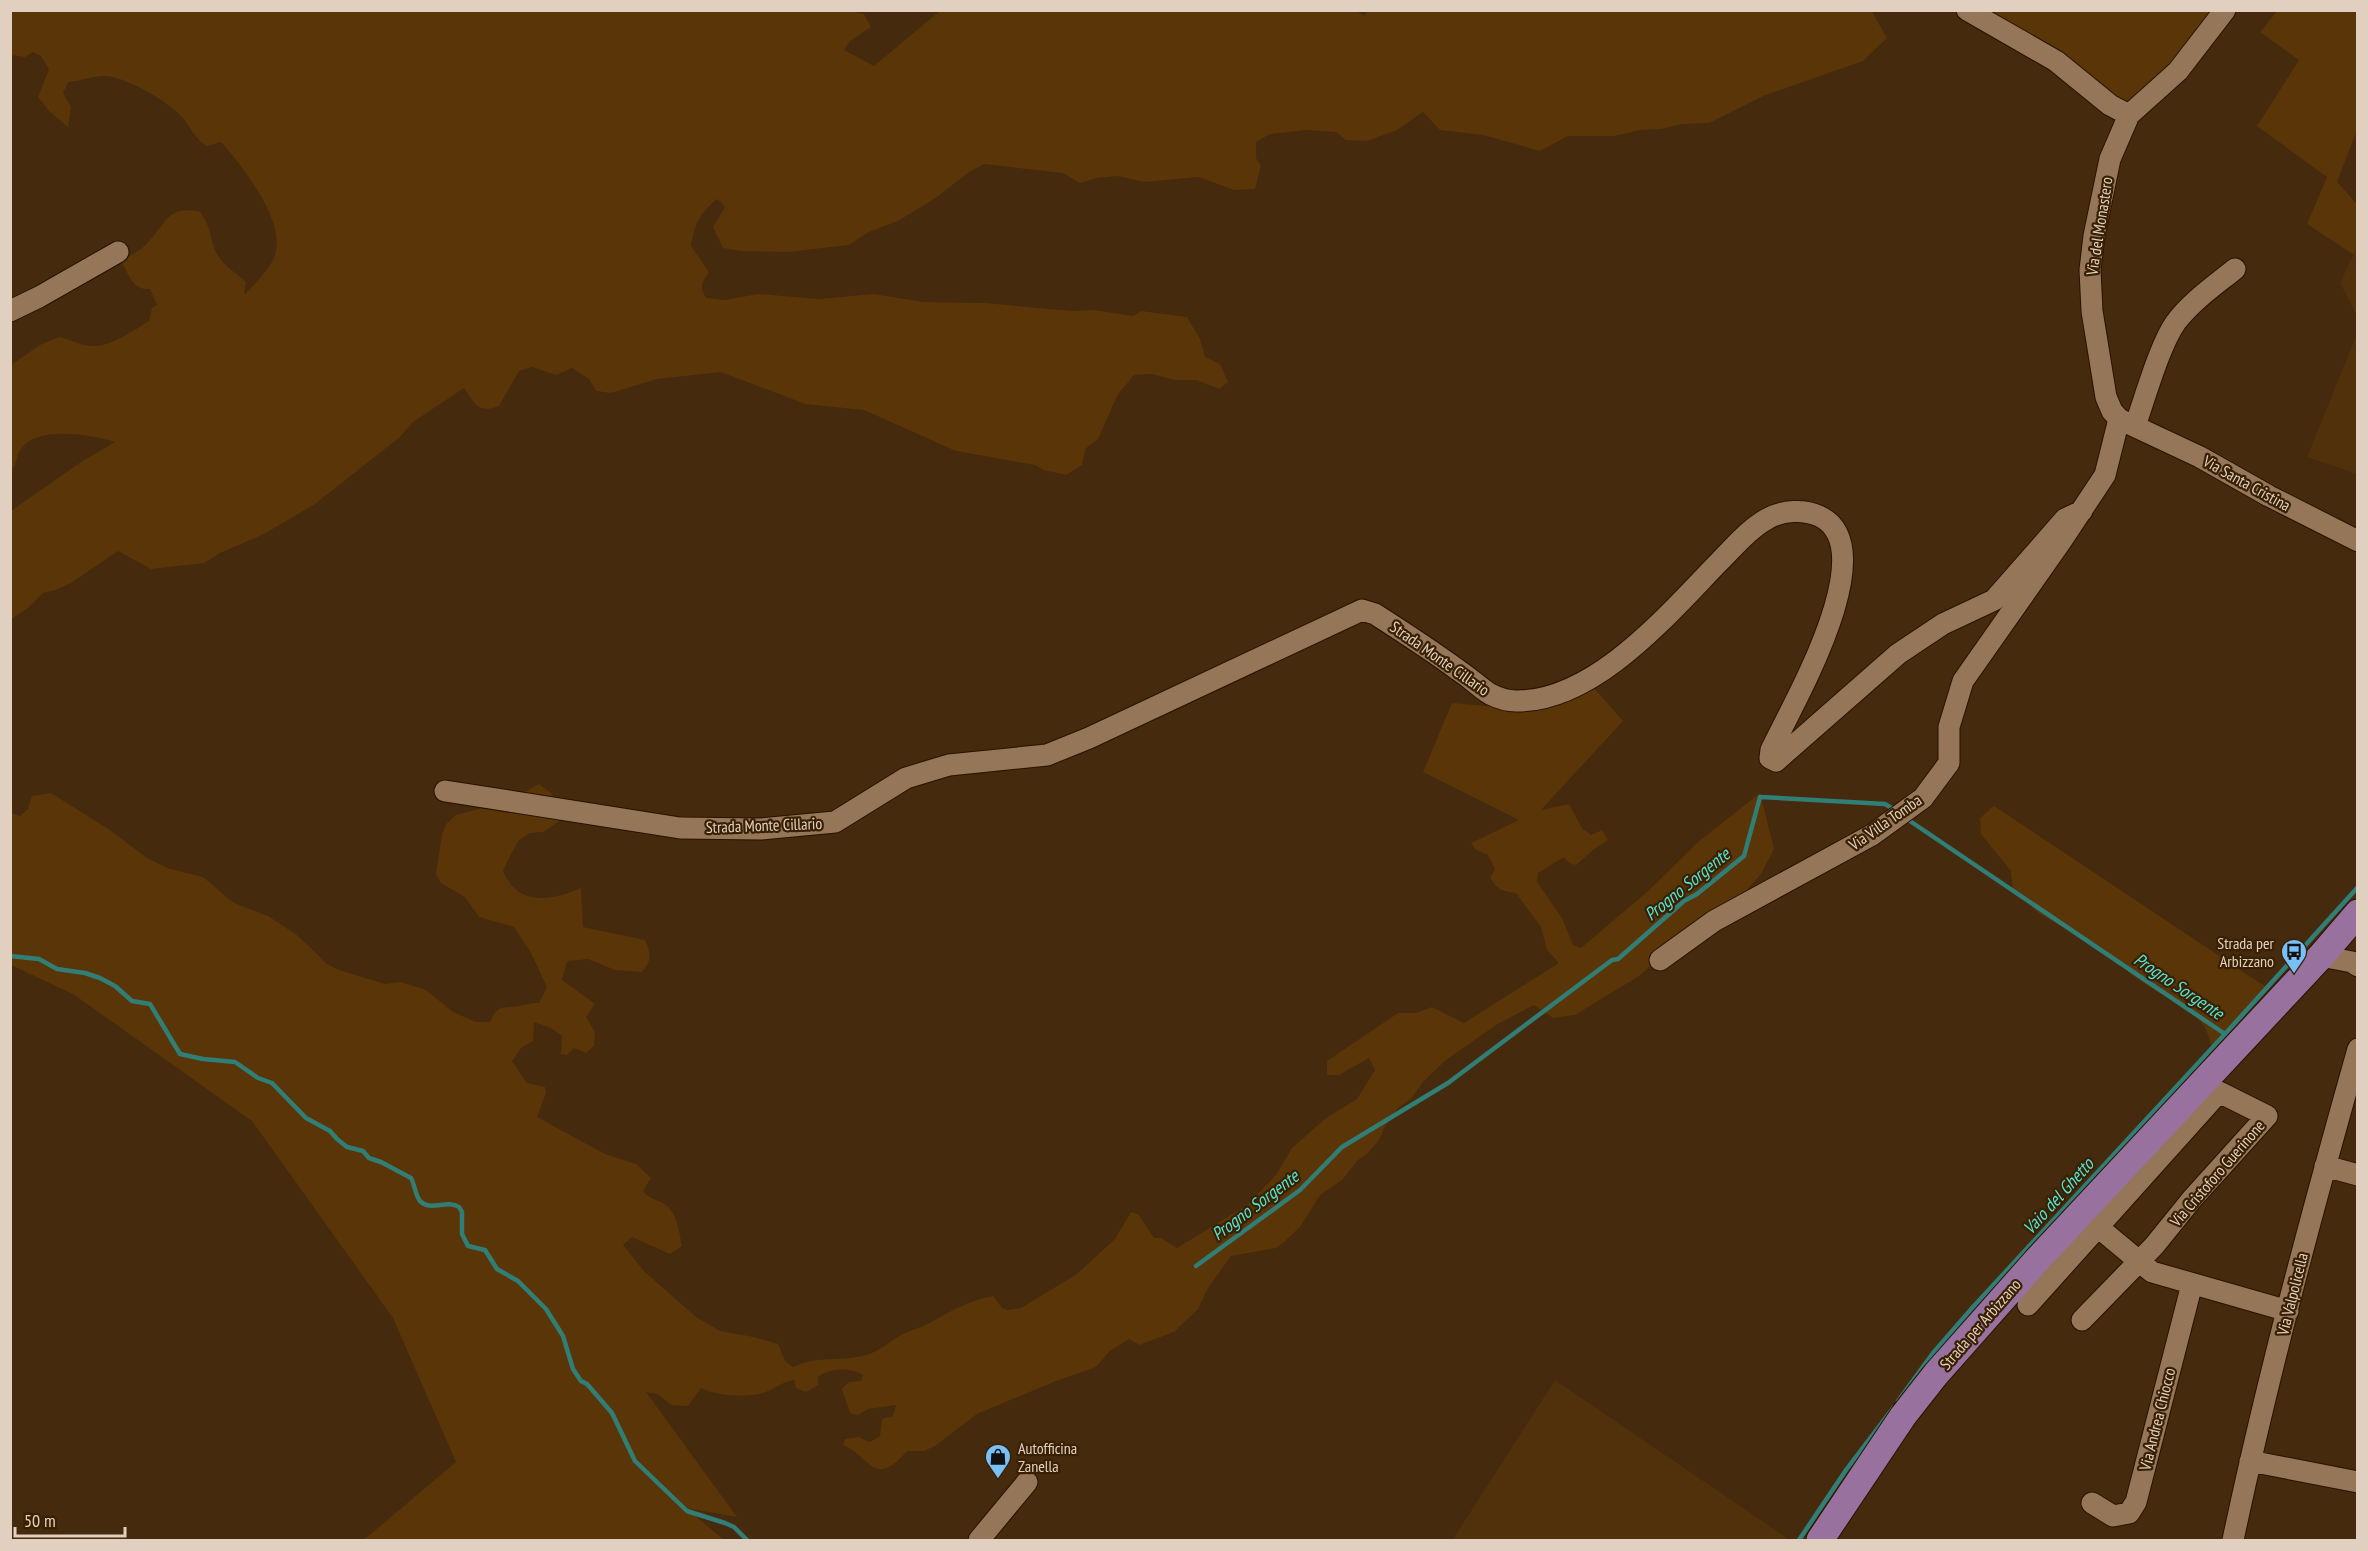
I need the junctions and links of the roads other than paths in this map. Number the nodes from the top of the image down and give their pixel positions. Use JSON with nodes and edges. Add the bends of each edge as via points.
{"nodes":[{"id":1,"x":1967,"y":10,"type":"edge"},
{"id":2,"x":2225,"y":10,"type":"edge"},
{"id":3,"x":2129,"y":115,"type":"junction"},
{"id":4,"x":118,"y":252,"type":"dead end"},
{"id":5,"x":2235,"y":269,"type":"dead end"},
{"id":6,"x":10,"y":311,"type":"edge"},
{"id":7,"x":2122,"y":419,"type":"junction"},
{"id":8,"x":2082,"y":511,"type":"junction"},
{"id":9,"x":2358,"y":542,"type":"edge"},
{"id":10,"x":445,"y":791,"type":"dead end"},
{"id":11,"x":2358,"y":913,"type":"edge"},
{"id":12,"x":2321,"y":956,"type":"junction"},
{"id":13,"x":1660,"y":960,"type":"dead end"},
{"id":14,"x":2358,"y":966,"type":"edge"},
{"id":15,"x":2358,"y":1049,"type":"edge"},
{"id":16,"x":2325,"y":1166,"type":"junction"},
{"id":17,"x":2358,"y":1175,"type":"edge"},
{"id":18,"x":2098,"y":1227,"type":"junction"},
{"id":19,"x":2138,"y":1260,"type":"junction"},
{"id":20,"x":2192,"y":1284,"type":"junction"},
{"id":21,"x":2028,"y":1305,"type":"dead end"},
{"id":22,"x":2288,"y":1311,"type":"junction"},
{"id":23,"x":2082,"y":1320,"type":"dead end"},
{"id":24,"x":2250,"y":1461,"type":"junction"},
{"id":25,"x":1027,"y":1482,"type":"dead end"},
{"id":26,"x":2358,"y":1482,"type":"edge"},
{"id":27,"x":2092,"y":1503,"type":"dead end"},
{"id":28,"x":979,"y":1540,"type":"edge"},
{"id":29,"x":1820,"y":1540,"type":"edge"},
{"id":30,"x":2233,"y":1540,"type":"edge"}],
"edges":[{"from":1,"to":3,"type":"street","via":[[2056,61],[2110,105]]},
{"from":2,"to":3,"type":"street","name":"Via del Monastero","via":[[2178,71]]},
{"from":3,"to":7,"type":"street","name":"Via del Monastero","via":[[2110,159],[2090,270],[2092,311],[2106,397]]},
{"from":4,"to":6,"type":"street"},
{"from":5,"to":7,"type":"street","via":[[2194,302],[2175,324]]},
{"from":7,"to":8,"type":"street","name":"Via Villa Tomba","via":[[2105,475]]},
{"from":7,"to":9,"type":"street","name":"Via Santa Cristina"},
{"from":8,"to":10,"type":"street","name":"Strada Monte Cillario","via":[[2065,519],[1994,600],[1943,624],[1898,654],[1776,761],[1770,758],[1771,750],[1832,622],[1844,571],[1838,535],[1826,519],[1794,510],[1767,519],[1743,538],[1632,650],[1571,690],[1545,697],[1517,701],[1491,694],[1362,609],[1057,751],[949,765],[906,778],[835,822],[761,829],[680,828]]},
{"from":8,"to":13,"type":"street","name":"Via Villa Tomba","via":[[1963,681],[1949,727],[1949,763],[1923,798],[1872,836],[1714,921]]},
{"from":11,"to":12,"type":"main road","name":"Strada per Arbizzano"},
{"from":12,"to":14,"type":"street"},
{"from":12,"to":29,"type":"main road","name":"Strada per Arbizzano","via":[[1936,1374]]},
{"from":15,"to":16,"type":"street","name":"Via Valpolicella"},
{"from":16,"to":17,"type":"street"},
{"from":16,"to":22,"type":"street","name":"Via Valpolicella"},
{"from":18,"to":19,"type":"street"},
{"from":18,"to":19,"type":"street","name":"Via Cristoforo Guerinone","via":[[2219,1092],[2267,1116]]},
{"from":18,"to":21,"type":"street","name":"Via Cristoforo Guerinone"},
{"from":19,"to":20,"type":"street","via":[[2152,1272]]},
{"from":19,"to":23,"type":"street","name":"Via Cristoforo Guerinone"},
{"from":20,"to":22,"type":"street"},
{"from":20,"to":27,"type":"street","name":"Via Andrea Chiocco","via":[[2136,1502],[2129,1513],[2113,1516]]},
{"from":22,"to":24,"type":"street","name":"Via Valpolicella"},
{"from":24,"to":26,"type":"street"},
{"from":24,"to":30,"type":"street","name":"Via Valpolicella"},
{"from":25,"to":28,"type":"street"}]}
